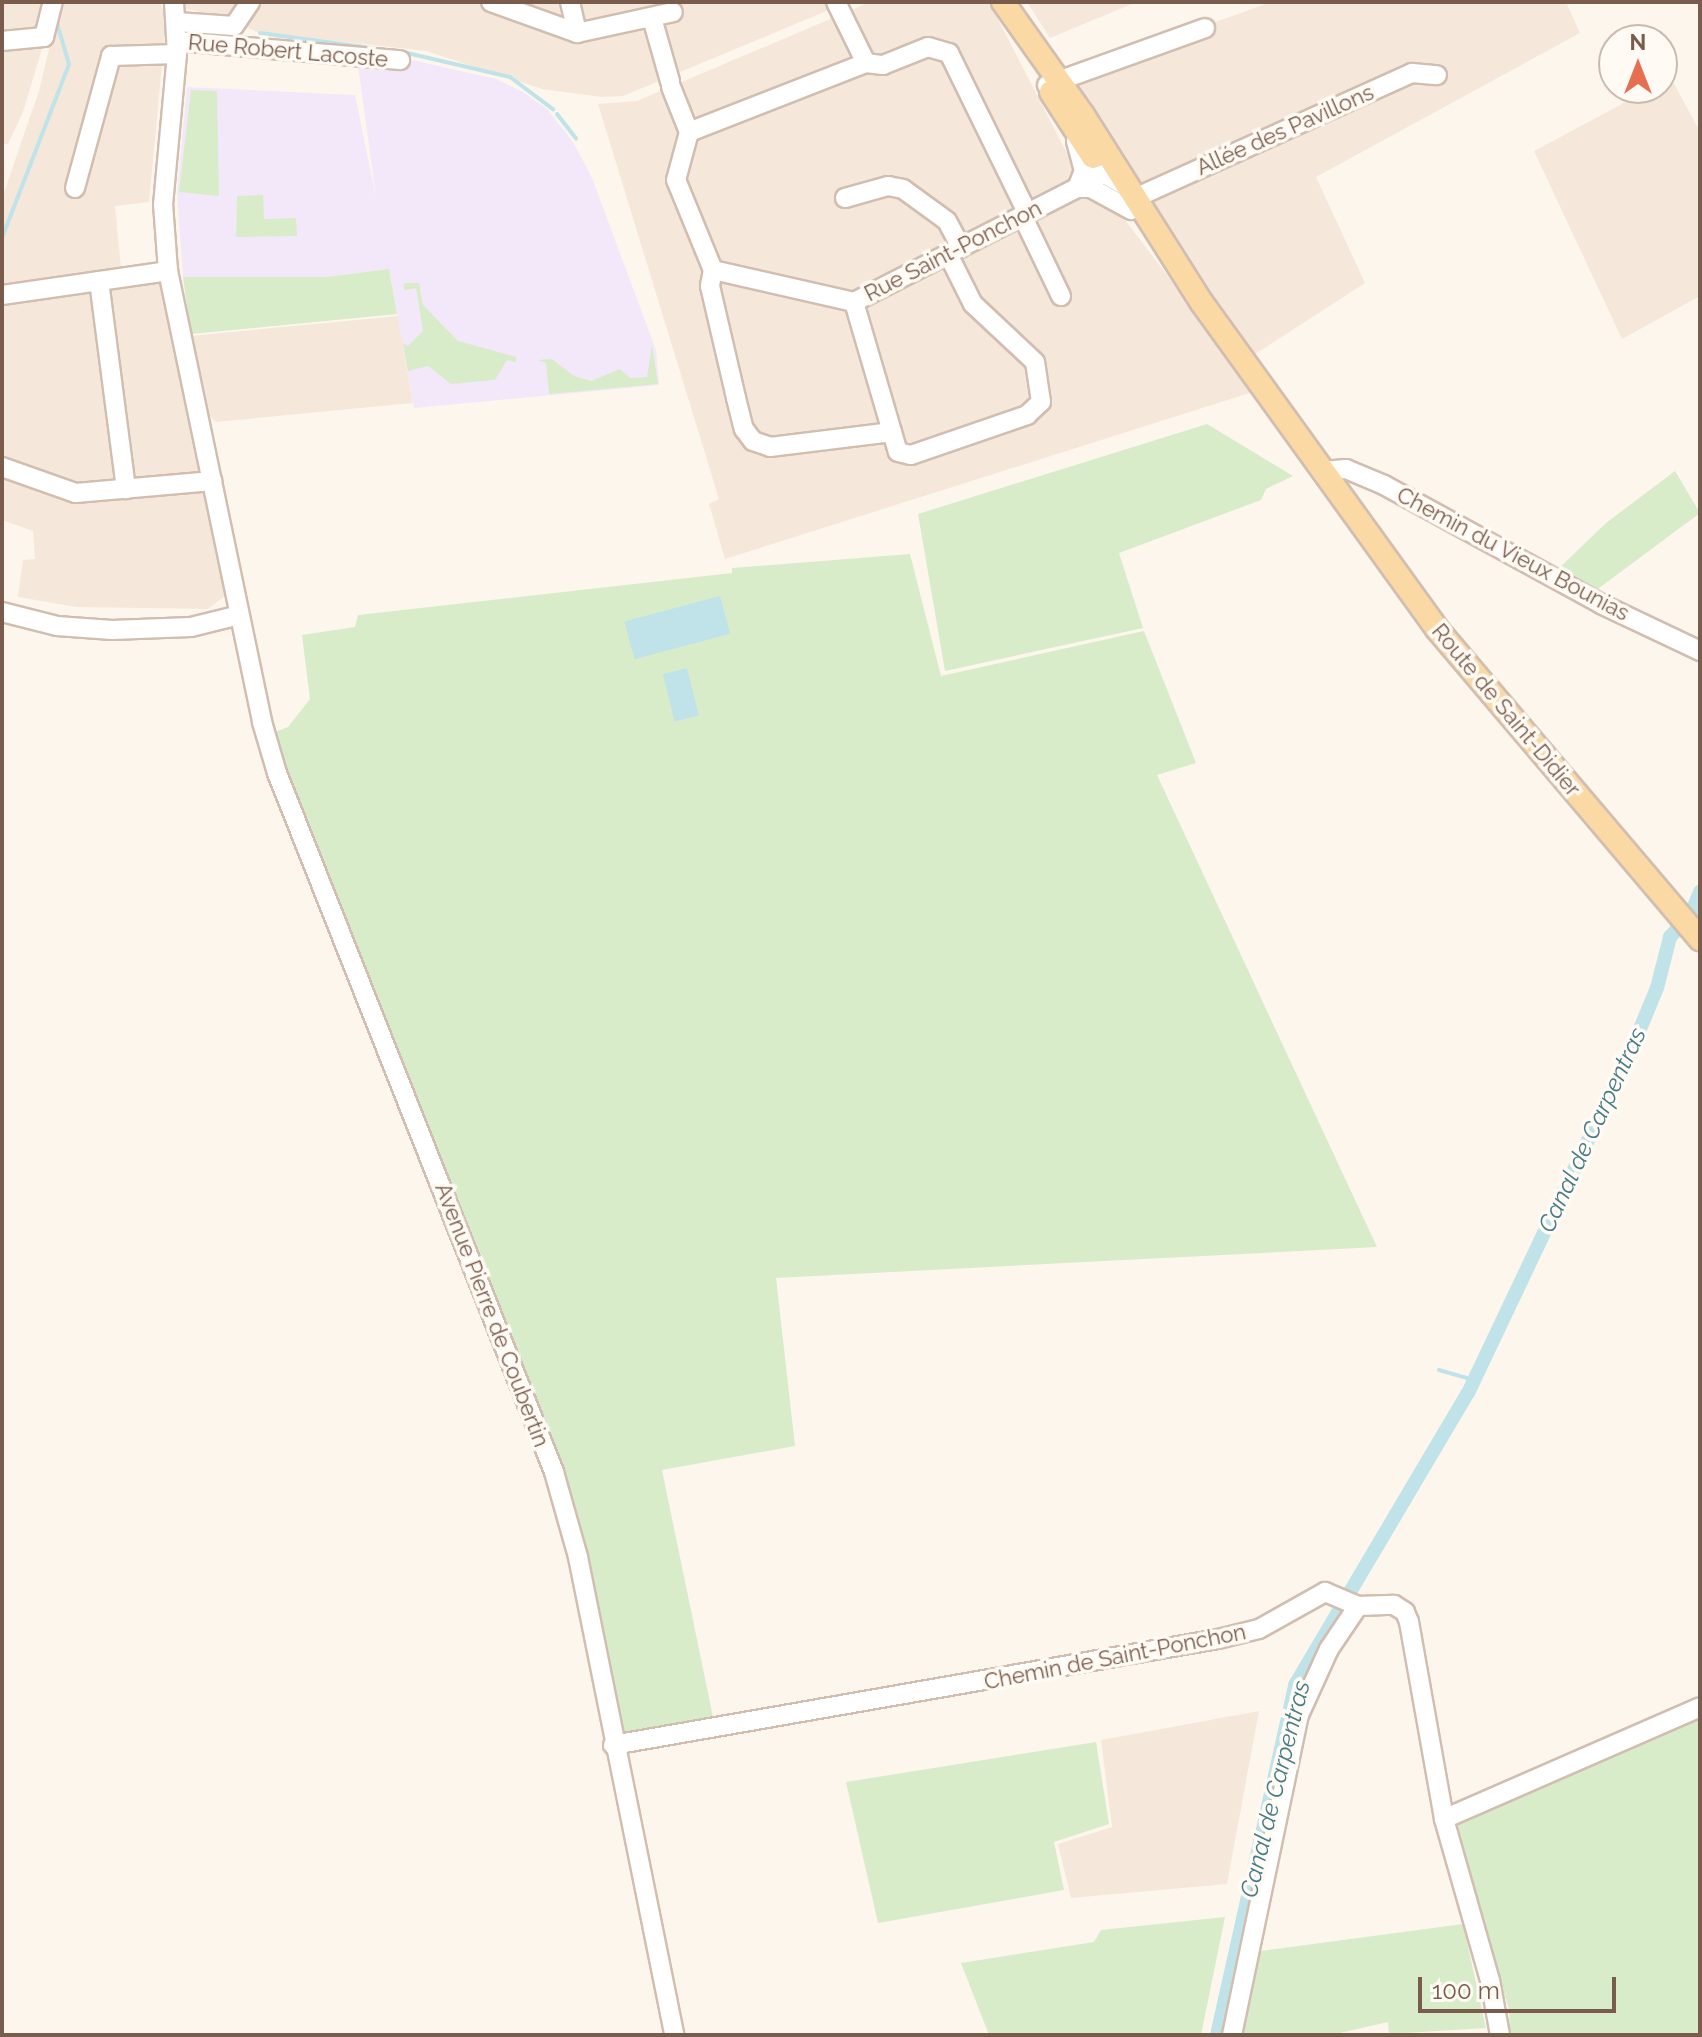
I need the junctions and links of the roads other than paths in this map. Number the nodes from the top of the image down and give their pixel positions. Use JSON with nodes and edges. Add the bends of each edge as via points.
{"nodes":[{"id":1,"x":53,"y":2,"type":"edge"},
{"id":2,"x":174,"y":2,"type":"edge"},
{"id":3,"x":249,"y":2,"type":"edge"},
{"id":4,"x":491,"y":2,"type":"edge"},
{"id":5,"x":570,"y":2,"type":"edge"},
{"id":6,"x":836,"y":2,"type":"edge"},
{"id":7,"x":1003,"y":2,"type":"edge"},
{"id":8,"x":673,"y":12,"type":"dead end"},
{"id":9,"x":652,"y":18,"type":"junction"},
{"id":10,"x":1205,"y":28,"type":"dead end"},
{"id":11,"x":577,"y":33,"type":"junction"},
{"id":12,"x":177,"y":39,"type":"junction"},
{"id":13,"x":2,"y":41,"type":"edge"},
{"id":14,"x":400,"y":60,"type":"dead end"},
{"id":15,"x":866,"y":63,"type":"junction"},
{"id":16,"x":1437,"y":75,"type":"dead end"},
{"id":17,"x":1054,"y":83,"type":"junction"},
{"id":18,"x":689,"y":132,"type":"junction"},
{"id":19,"x":1098,"y":139,"type":"junction"},
{"id":20,"x":1088,"y":183,"type":"junction"},
{"id":21,"x":75,"y":188,"type":"dead end"},
{"id":22,"x":845,"y":198,"type":"dead end"},
{"id":23,"x":1131,"y":198,"type":"junction"},
{"id":24,"x":1024,"y":214,"type":"junction"},
{"id":25,"x":954,"y":250,"type":"junction"},
{"id":26,"x":713,"y":270,"type":"junction"},
{"id":27,"x":168,"y":271,"type":"junction"},
{"id":28,"x":99,"y":281,"type":"junction"},
{"id":29,"x":2,"y":295,"type":"edge"},
{"id":30,"x":1061,"y":296,"type":"dead end"},
{"id":31,"x":854,"y":302,"type":"junction"},
{"id":32,"x":892,"y":432,"type":"junction"},
{"id":33,"x":2,"y":467,"type":"edge"},
{"id":34,"x":1323,"y":471,"type":"junction"},
{"id":35,"x":212,"y":481,"type":"junction"},
{"id":36,"x":126,"y":489,"type":"junction"},
{"id":37,"x":2,"y":612,"type":"edge"},
{"id":38,"x":239,"y":615,"type":"junction"},
{"id":39,"x":1700,"y":651,"type":"edge"},
{"id":40,"x":1695,"y":932,"type":"edge"},
{"id":41,"x":1356,"y":1605,"type":"junction"},
{"id":42,"x":1700,"y":1707,"type":"edge"},
{"id":43,"x":613,"y":1745,"type":"junction"},
{"id":44,"x":1444,"y":1819,"type":"junction"},
{"id":45,"x":674,"y":2035,"type":"edge"},
{"id":46,"x":1232,"y":2035,"type":"edge"},
{"id":47,"x":1500,"y":2035,"type":"edge"}],
"edges":[{"from":1,"to":13,"type":"street","via":[[44,37]]},
{"from":2,"to":12,"type":"street"},
{"from":3,"to":12,"type":"street","via":[[244,18],[234,26]]},
{"from":4,"to":11,"type":"street"},
{"from":5,"to":11,"type":"street"},
{"from":6,"to":15,"type":"street"},
{"from":7,"to":17,"type":"main road"},
{"from":8,"to":9,"type":"street"},
{"from":9,"to":11,"type":"street"},
{"from":9,"to":18,"type":"street"},
{"from":10,"to":17,"type":"street"},
{"from":12,"to":14,"type":"street","name":"Rue Robert Lacoste"},
{"from":12,"to":21,"type":"street","via":[[111,56]]},
{"from":12,"to":27,"type":"street","name":"Avenue Pierre de Coubertin","via":[[163,204]]},
{"from":15,"to":18,"type":"street"},
{"from":15,"to":24,"type":"street","via":[[883,65],[928,47],[949,53]]},
{"from":16,"to":23,"type":"street","name":"Allée des Pavillons","via":[[1412,73]]},
{"from":17,"to":19,"type":"main road"},
{"from":17,"to":20,"type":"main road"},
{"from":18,"to":26,"type":"street","via":[[676,180]]},
{"from":19,"to":20,"type":"street"},
{"from":19,"to":23,"type":"main road"},
{"from":20,"to":23,"type":"main road"},
{"from":20,"to":24,"type":"street","name":"Rue Saint-Ponchon"},
{"from":22,"to":25,"type":"street","via":[[888,186],[903,189],[947,221]]},
{"from":23,"to":34,"type":"main road","name":"Route de Saint-Didier"},
{"from":24,"to":25,"type":"street","name":"Rue Saint-Ponchon"},
{"from":24,"to":30,"type":"street"},
{"from":25,"to":31,"type":"street","name":"Rue Saint-Ponchon"},
{"from":25,"to":32,"type":"street","via":[[973,304],[1035,362],[1041,402],[1027,415],[911,455],[898,452]]},
{"from":26,"to":31,"type":"street","name":"Rue Saint-Ponchon"},
{"from":26,"to":32,"type":"street","via":[[710,286],[740,413],[753,441],[770,447]]},
{"from":27,"to":28,"type":"street"},
{"from":27,"to":35,"type":"street","name":"Avenue Pierre de Coubertin"},
{"from":28,"to":29,"type":"street"},
{"from":28,"to":36,"type":"street"},
{"from":31,"to":32,"type":"street"},
{"from":33,"to":36,"type":"street","via":[[68,492]]},
{"from":34,"to":39,"type":"street","name":"Chemin du Vieux Bounias","via":[[1346,469],[1384,485],[1601,604]]},
{"from":34,"to":40,"type":"main road","name":"Route de Saint-Didier","via":[[1472,674]]},
{"from":35,"to":36,"type":"street"},
{"from":35,"to":38,"type":"street","name":"Avenue Pierre de Coubertin"},
{"from":37,"to":38,"type":"street","via":[[57,626],[112,630],[191,627]]},
{"from":38,"to":43,"type":"street","name":"Avenue Pierre de Coubertin","via":[[277,773],[554,1472],[578,1557]]},
{"from":41,"to":43,"type":"street","name":"Chemin de Saint-Ponchon","via":[[1334,1594],[1309,1600],[1259,1629],[1218,1639]]},
{"from":41,"to":44,"type":"street","name":"Chemin de Saint-Ponchon","via":[[1384,1603],[1405,1612]]},
{"from":41,"to":46,"type":"street","via":[[1299,1715]]},
{"from":42,"to":44,"type":"street"},
{"from":43,"to":45,"type":"street","name":"Avenue Pierre de Coubertin","via":[[654,1919]]},
{"from":44,"to":47,"type":"street","via":[[1490,1980]]}]}
